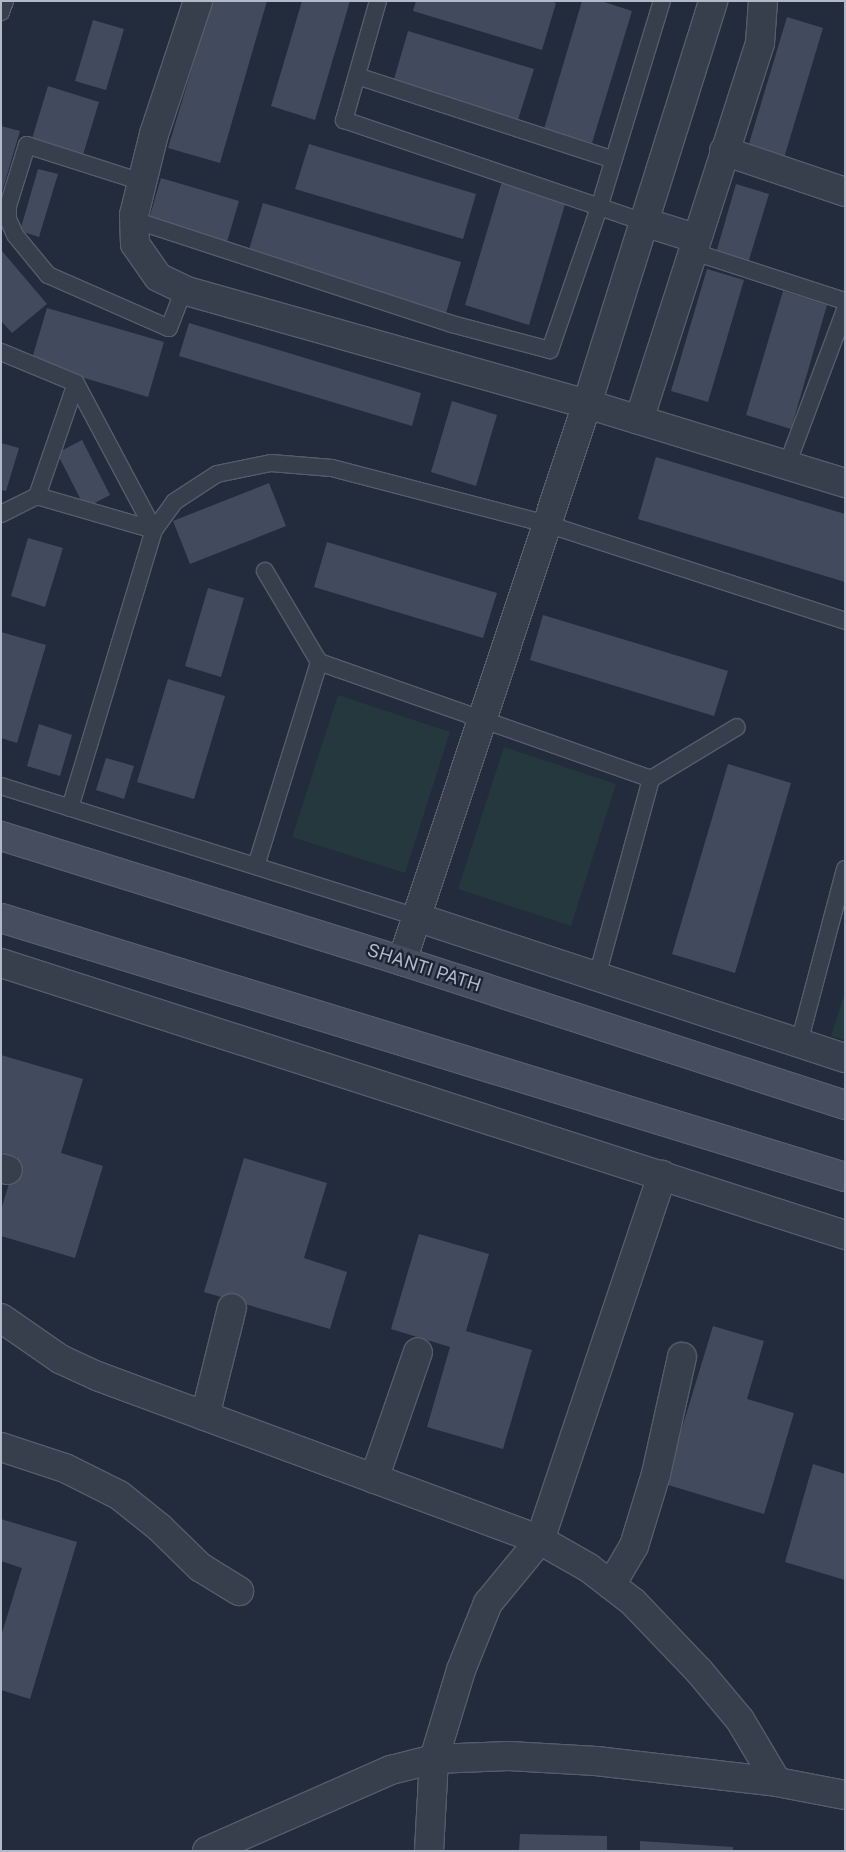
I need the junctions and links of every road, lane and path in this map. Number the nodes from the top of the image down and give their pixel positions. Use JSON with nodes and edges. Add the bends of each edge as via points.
{"nodes":[{"id":1,"x":5,"y":1,"type":"edge"},
{"id":2,"x":198,"y":1,"type":"edge"},
{"id":3,"x":378,"y":1,"type":"edge"},
{"id":4,"x":662,"y":1,"type":"edge"},
{"id":5,"x":713,"y":1,"type":"edge"},
{"id":6,"x":763,"y":1,"type":"edge"},
{"id":7,"x":1,"y":12,"type":"edge"},
{"id":8,"x":357,"y":76,"type":"junction"},
{"id":9,"x":724,"y":151,"type":"junction"},
{"id":10,"x":614,"y":160,"type":"junction"},
{"id":11,"x":142,"y":182,"type":"junction"},
{"id":12,"x":845,"y":192,"type":"edge"},
{"id":13,"x":600,"y":208,"type":"junction"},
{"id":14,"x":134,"y":220,"type":"junction"},
{"id":15,"x":644,"y":222,"type":"junction"},
{"id":16,"x":693,"y":245,"type":"junction"},
{"id":17,"x":184,"y":289,"type":"junction"},
{"id":18,"x":845,"y":301,"type":"edge"},
{"id":19,"x":845,"y":310,"type":"edge"},
{"id":20,"x":1,"y":352,"type":"edge"},
{"id":21,"x":76,"y":383,"type":"junction"},
{"id":22,"x":587,"y":404,"type":"junction"},
{"id":23,"x":639,"y":420,"type":"junction"},
{"id":24,"x":787,"y":465,"type":"junction"},
{"id":25,"x":845,"y":483,"type":"edge"},
{"id":26,"x":36,"y":496,"type":"junction"},
{"id":27,"x":1,"y":514,"type":"edge"},
{"id":28,"x":547,"y":524,"type":"junction"},
{"id":29,"x":154,"y":530,"type":"junction"},
{"id":30,"x":265,"y":571,"type":"dead end"},
{"id":31,"x":845,"y":621,"type":"edge"},
{"id":32,"x":319,"y":662,"type":"junction"},
{"id":33,"x":482,"y":720,"type":"junction"},
{"id":34,"x":737,"y":727,"type":"dead end"},
{"id":35,"x":651,"y":779,"type":"junction"},
{"id":36,"x":1,"y":786,"type":"edge"},
{"id":37,"x":70,"y":808,"type":"junction"},
{"id":38,"x":1,"y":836,"type":"edge"},
{"id":39,"x":256,"y":866,"type":"junction"},
{"id":40,"x":845,"y":869,"type":"edge"},
{"id":41,"x":416,"y":917,"type":"junction"},
{"id":42,"x":1,"y":918,"type":"edge"},
{"id":43,"x":402,"y":961,"type":"junction"},
{"id":44,"x":1,"y":963,"type":"edge"},
{"id":45,"x":597,"y":976,"type":"junction"},
{"id":46,"x":799,"y":1043,"type":"junction"},
{"id":47,"x":845,"y":1058,"type":"edge"},
{"id":48,"x":845,"y":1105,"type":"edge"},
{"id":49,"x":662,"y":1175,"type":"junction"},
{"id":50,"x":845,"y":1177,"type":"edge"},
{"id":51,"x":845,"y":1235,"type":"edge"},
{"id":52,"x":232,"y":1308,"type":"dead end"},
{"id":53,"x":1,"y":1318,"type":"edge"},
{"id":54,"x":418,"y":1352,"type":"dead end"},
{"id":55,"x":682,"y":1356,"type":"dead end"},
{"id":56,"x":204,"y":1416,"type":"junction"},
{"id":57,"x":1,"y":1447,"type":"edge"},
{"id":58,"x":374,"y":1479,"type":"junction"},
{"id":59,"x":540,"y":1540,"type":"junction"},
{"id":60,"x":611,"y":1585,"type":"junction"},
{"id":61,"x":239,"y":1591,"type":"dead end"},
{"id":62,"x":434,"y":1759,"type":"junction"},
{"id":63,"x":777,"y":1782,"type":"junction"},
{"id":64,"x":845,"y":1795,"type":"edge"},
{"id":65,"x":206,"y":1851,"type":"edge"},
{"id":66,"x":429,"y":1851,"type":"edge"}],
"edges":[{"from":1,"to":7,"type":"lane"},
{"from":2,"to":11,"type":"street","via":[[154,134]]},
{"from":3,"to":8,"type":"lane"},
{"from":4,"to":10,"type":"lane"},
{"from":5,"to":15,"type":"street"},
{"from":6,"to":9,"type":"street","via":[[760,43]]},
{"from":8,"to":10,"type":"lane"},
{"from":8,"to":13,"type":"lane","via":[[344,120]]},
{"from":9,"to":12,"type":"street"},
{"from":9,"to":16,"type":"street"},
{"from":10,"to":13,"type":"lane"},
{"from":11,"to":14,"type":"street"},
{"from":11,"to":17,"type":"lane","via":[[27,145],[8,206],[8,219],[15,234],[48,275],[169,328]]},
{"from":13,"to":14,"type":"lane","via":[[550,350],[443,322]]},
{"from":13,"to":15,"type":"lane"},
{"from":14,"to":17,"type":"street","via":[[135,244],[158,277]]},
{"from":15,"to":16,"type":"street"},
{"from":15,"to":22,"type":"street"},
{"from":16,"to":18,"type":"lane"},
{"from":16,"to":23,"type":"street"},
{"from":17,"to":22,"type":"street"},
{"from":19,"to":24,"type":"lane"},
{"from":20,"to":21,"type":"lane"},
{"from":21,"to":26,"type":"lane"},
{"from":21,"to":29,"type":"lane"},
{"from":22,"to":23,"type":"street"},
{"from":22,"to":28,"type":"street"},
{"from":23,"to":24,"type":"street"},
{"from":24,"to":25,"type":"street"},
{"from":26,"to":27,"type":"lane"},
{"from":26,"to":29,"type":"lane"},
{"from":28,"to":29,"type":"lane","via":[[332,468],[272,463],[217,474],[174,502]]},
{"from":28,"to":31,"type":"lane"},
{"from":28,"to":33,"type":"street"},
{"from":29,"to":37,"type":"lane"},
{"from":30,"to":32,"type":"lane"},
{"from":32,"to":33,"type":"lane"},
{"from":32,"to":39,"type":"lane"},
{"from":33,"to":35,"type":"lane"},
{"from":33,"to":41,"type":"street"},
{"from":34,"to":35,"type":"lane"},
{"from":35,"to":45,"type":"lane"},
{"from":36,"to":37,"type":"lane"},
{"from":37,"to":39,"type":"lane"},
{"from":38,"to":43,"type":"main road","name":"SHANTI PATH"},
{"from":39,"to":41,"type":"lane"},
{"from":40,"to":46,"type":"lane"},
{"from":41,"to":43,"type":"street"},
{"from":41,"to":45,"type":"street"},
{"from":42,"to":50,"type":"main road"},
{"from":43,"to":48,"type":"main road","name":"SHANTI PATH"},
{"from":44,"to":49,"type":"street"},
{"from":45,"to":46,"type":"street"},
{"from":46,"to":47,"type":"street"},
{"from":49,"to":51,"type":"street"},
{"from":49,"to":59,"type":"street"},
{"from":52,"to":56,"type":"street"},
{"from":53,"to":56,"type":"street","via":[[60,1359]]},
{"from":54,"to":58,"type":"street"},
{"from":55,"to":60,"type":"street","via":[[656,1474],[636,1537]]},
{"from":56,"to":58,"type":"street"},
{"from":57,"to":61,"type":"street","via":[[65,1468],[119,1495],[160,1528],[200,1567]]},
{"from":58,"to":59,"type":"street"},
{"from":59,"to":60,"type":"street","via":[[589,1568]]},
{"from":59,"to":62,"type":"street","via":[[488,1602],[460,1670]]},
{"from":60,"to":63,"type":"street","via":[[665,1634],[740,1720]]},
{"from":62,"to":63,"type":"street","via":[[509,1756],[596,1761]]},
{"from":62,"to":65,"type":"street","via":[[391,1770]]},
{"from":62,"to":66,"type":"street"},
{"from":63,"to":64,"type":"street"}]}
